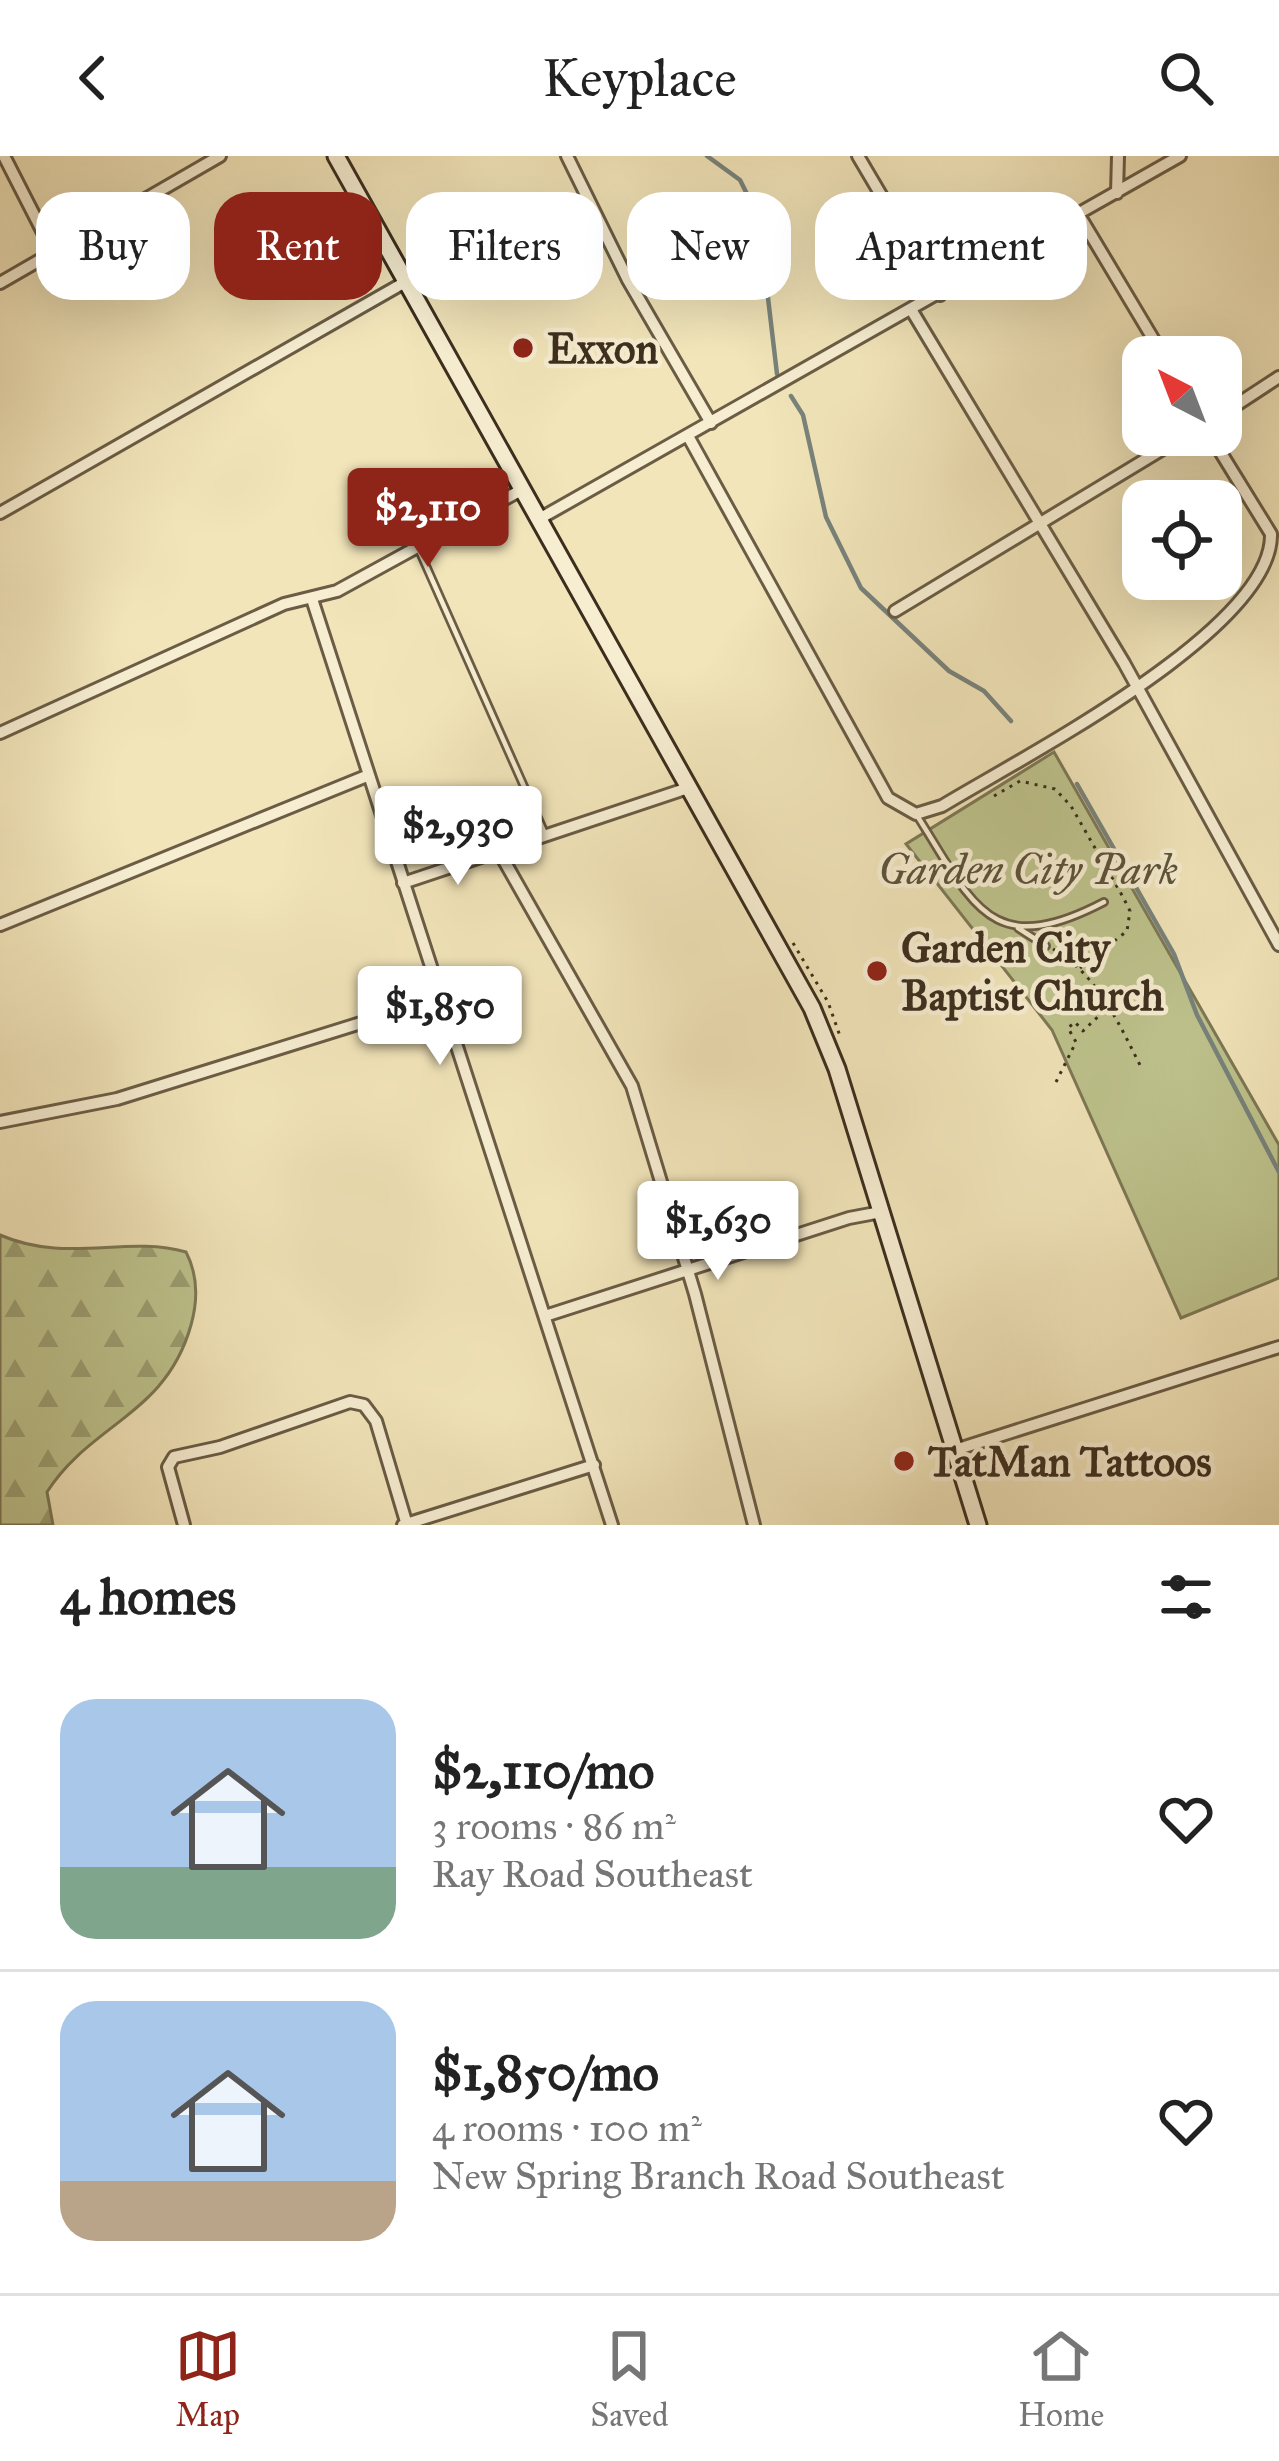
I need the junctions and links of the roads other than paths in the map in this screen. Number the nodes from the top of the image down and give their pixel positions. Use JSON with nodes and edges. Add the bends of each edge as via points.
{"nodes":[{"id":1,"x":4,"y":156,"type":"edge"},
{"id":2,"x":220,"y":156,"type":"edge"},
{"id":3,"x":336,"y":156,"type":"edge"},
{"id":4,"x":567,"y":156,"type":"edge"},
{"id":5,"x":858,"y":156,"type":"edge"},
{"id":6,"x":1118,"y":156,"type":"edge"},
{"id":7,"x":1180,"y":156,"type":"edge"},
{"id":8,"x":157,"y":192,"type":"edge"},
{"id":9,"x":879,"y":192,"type":"edge"},
{"id":10,"x":1117,"y":193,"type":"junction"},
{"id":11,"x":1087,"y":210,"type":"edge"},
{"id":12,"x":36,"y":219,"type":"edge"},
{"id":13,"x":1087,"y":229,"type":"edge"},
{"id":14,"x":36,"y":262,"type":"edge"},
{"id":15,"x":406,"y":279,"type":"edge"},
{"id":16,"x":406,"y":282,"type":"edge"},
{"id":17,"x":0,"y":284,"type":"edge"},
{"id":18,"x":418,"y":300,"type":"edge"},
{"id":19,"x":931,"y":300,"type":"edge"},
{"id":20,"x":912,"y":311,"type":"junction"},
{"id":21,"x":1151,"y":336,"type":"edge"},
{"id":22,"x":1279,"y":377,"type":"edge"},
{"id":23,"x":1242,"y":401,"type":"edge"},
{"id":24,"x":711,"y":423,"type":"junction"},
{"id":25,"x":688,"y":436,"type":"junction"},
{"id":26,"x":1153,"y":456,"type":"edge"},
{"id":27,"x":1224,"y":456,"type":"edge"},
{"id":28,"x":523,"y":489,"type":"junction"},
{"id":29,"x":0,"y":513,"type":"edge"},
{"id":30,"x":539,"y":520,"type":"junction"},
{"id":31,"x":1042,"y":527,"type":"junction"},
{"id":32,"x":1275,"y":542,"type":"edge"},
{"id":33,"x":419,"y":549,"type":"junction"},
{"id":34,"x":312,"y":598,"type":"junction"},
{"id":35,"x":896,"y":611,"type":"dead end"},
{"id":36,"x":1138,"y":687,"type":"junction"},
{"id":37,"x":0,"y":733,"type":"edge"},
{"id":38,"x":369,"y":775,"type":"junction"},
{"id":39,"x":688,"y":788,"type":"junction"},
{"id":40,"x":916,"y":814,"type":"junction"},
{"id":41,"x":546,"y":836,"type":"junction"},
{"id":42,"x":498,"y":850,"type":"junction"},
{"id":43,"x":404,"y":883,"type":"junction"},
{"id":44,"x":1104,"y":902,"type":"dead end"},
{"id":45,"x":0,"y":925,"type":"edge"},
{"id":46,"x":1018,"y":928,"type":"junction"},
{"id":47,"x":1279,"y":945,"type":"edge"},
{"id":48,"x":1046,"y":946,"type":"road end"},
{"id":49,"x":441,"y":998,"type":"junction"},
{"id":50,"x":0,"y":1123,"type":"edge"},
{"id":51,"x":881,"y":1212,"type":"junction"},
{"id":52,"x":687,"y":1268,"type":"junction"},
{"id":53,"x":545,"y":1316,"type":"junction"},
{"id":54,"x":1279,"y":1347,"type":"edge"},
{"id":55,"x":955,"y":1450,"type":"junction"},
{"id":56,"x":594,"y":1466,"type":"junction"},
{"id":57,"x":406,"y":1524,"type":"edge"},
{"id":58,"x":184,"y":1525,"type":"edge"},
{"id":59,"x":612,"y":1525,"type":"edge"},
{"id":60,"x":754,"y":1525,"type":"edge"},
{"id":61,"x":978,"y":1525,"type":"edge"}],
"edges":[{"from":1,"to":12,"type":"street"},
{"from":2,"to":8,"type":"street"},
{"from":3,"to":15,"type":"street"},
{"from":4,"to":24,"type":"street"},
{"from":5,"to":9,"type":"street"},
{"from":6,"to":10,"type":"street"},
{"from":7,"to":10,"type":"street"},
{"from":10,"to":11,"type":"street"},
{"from":13,"to":21,"type":"street"},
{"from":14,"to":17,"type":"street"},
{"from":16,"to":29,"type":"street"},
{"from":18,"to":28,"type":"street"},
{"from":19,"to":20,"type":"street"},
{"from":20,"to":24,"type":"street"},
{"from":20,"to":31,"type":"street"},
{"from":22,"to":23,"type":"street"},
{"from":24,"to":25,"type":"street"},
{"from":25,"to":30,"type":"street"},
{"from":25,"to":40,"type":"street","via":[[888,798]]},
{"from":26,"to":31,"type":"street"},
{"from":27,"to":32,"type":"street"},
{"from":28,"to":30,"type":"street"},
{"from":28,"to":33,"type":"street"},
{"from":30,"to":39,"type":"street"},
{"from":31,"to":35,"type":"street"},
{"from":31,"to":36,"type":"street"},
{"from":32,"to":36,"type":"street","via":[[1238,604]]},
{"from":33,"to":34,"type":"street"},
{"from":33,"to":41,"type":"lane"},
{"from":34,"to":37,"type":"street"},
{"from":34,"to":38,"type":"street"},
{"from":36,"to":40,"type":"street"},
{"from":36,"to":47,"type":"street"},
{"from":38,"to":43,"type":"street"},
{"from":38,"to":45,"type":"street"},
{"from":39,"to":41,"type":"street"},
{"from":39,"to":51,"type":"street","via":[[828,1042]]},
{"from":40,"to":46,"type":"lane","via":[[962,889]]},
{"from":41,"to":42,"type":"street"},
{"from":42,"to":43,"type":"street"},
{"from":42,"to":52,"type":"street","via":[[621,1062]]},
{"from":43,"to":49,"type":"street"},
{"from":44,"to":46,"type":"lane","via":[[1064,922]]},
{"from":46,"to":48,"type":"lane"},
{"from":49,"to":50,"type":"street","via":[[117,1099]]},
{"from":49,"to":53,"type":"street"},
{"from":51,"to":52,"type":"street"},
{"from":51,"to":55,"type":"street"},
{"from":52,"to":53,"type":"street"},
{"from":52,"to":60,"type":"street"},
{"from":53,"to":56,"type":"street"},
{"from":54,"to":55,"type":"street"},
{"from":55,"to":61,"type":"street"},
{"from":56,"to":57,"type":"street"},
{"from":56,"to":59,"type":"street"},
{"from":57,"to":58,"type":"street","via":[[376,1421],[357,1402],[181,1452],[168,1467]]}]}
